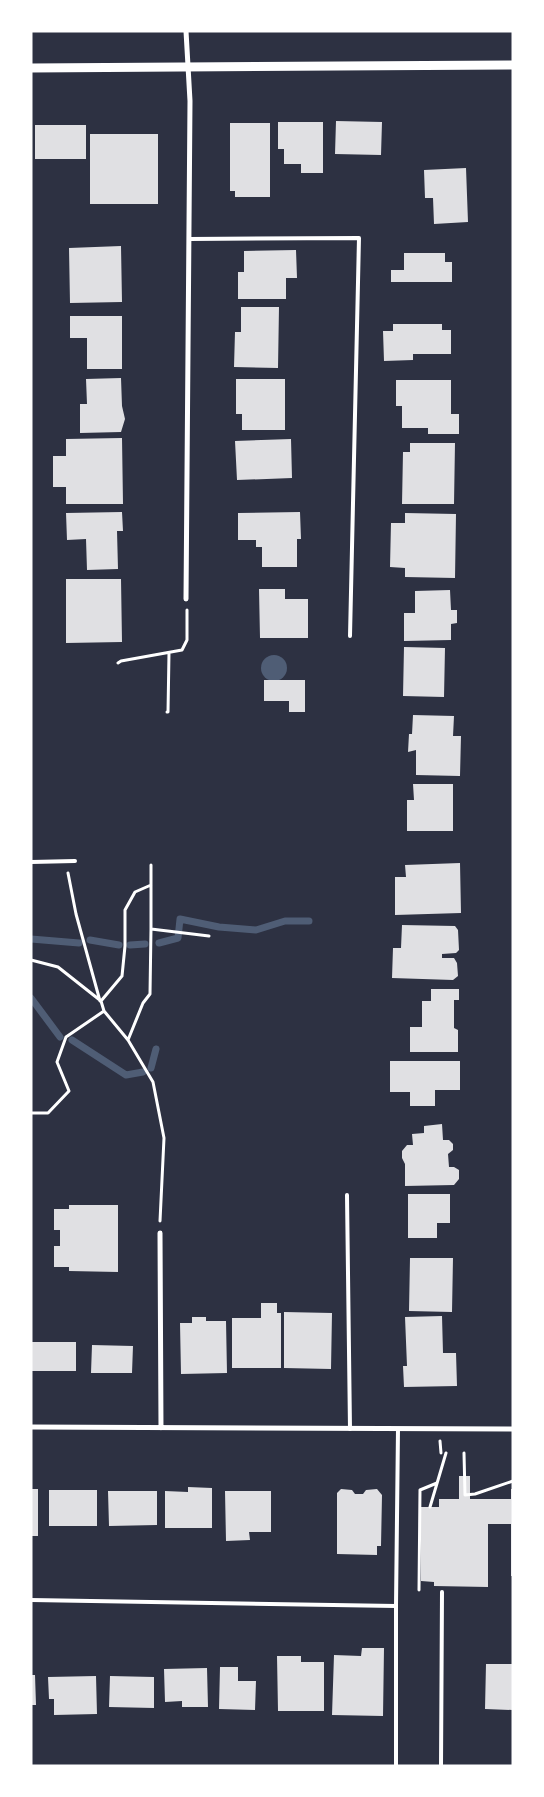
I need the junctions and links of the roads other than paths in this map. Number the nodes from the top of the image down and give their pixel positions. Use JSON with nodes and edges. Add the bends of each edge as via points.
{"nodes":[{"id":1,"x":186,"y":31,"type":"edge"},
{"id":2,"x":513,"y":65,"type":"edge"},
{"id":3,"x":188,"y":67,"type":"junction"},
{"id":4,"x":31,"y":68,"type":"edge"},
{"id":5,"x":189,"y":239,"type":"junction"},
{"id":6,"x":186,"y":599,"type":"road end"},
{"id":7,"x":350,"y":636,"type":"dead end"},
{"id":8,"x":75,"y":861,"type":"dead end"},
{"id":9,"x":31,"y":862,"type":"edge"},
{"id":10,"x":347,"y":1195,"type":"dead end"},
{"id":11,"x":160,"y":1233,"type":"road end"},
{"id":12,"x":31,"y":1427,"type":"edge"},
{"id":13,"x":161,"y":1428,"type":"junction"},
{"id":14,"x":350,"y":1429,"type":"junction"},
{"id":15,"x":398,"y":1429,"type":"junction"},
{"id":16,"x":513,"y":1429,"type":"edge"},
{"id":17,"x":442,"y":1592,"type":"dead end"},
{"id":18,"x":31,"y":1600,"type":"edge"},
{"id":19,"x":396,"y":1606,"type":"junction"},
{"id":20,"x":396,"y":1766,"type":"edge"},
{"id":21,"x":441,"y":1766,"type":"edge"}],
"edges":[{"from":1,"to":3,"type":"street"},
{"from":2,"to":3,"type":"street"},
{"from":3,"to":4,"type":"street"},
{"from":3,"to":5,"type":"street"},
{"from":5,"to":6,"type":"street"},
{"from":5,"to":7,"type":"lane","via":[[359,238]]},
{"from":8,"to":9,"type":"lane"},
{"from":10,"to":14,"type":"lane"},
{"from":11,"to":13,"type":"street"},
{"from":12,"to":13,"type":"street"},
{"from":13,"to":14,"type":"street"},
{"from":14,"to":15,"type":"street"},
{"from":15,"to":16,"type":"street"},
{"from":15,"to":19,"type":"lane"},
{"from":17,"to":21,"type":"lane"},
{"from":18,"to":19,"type":"lane"},
{"from":19,"to":20,"type":"lane"}]}
